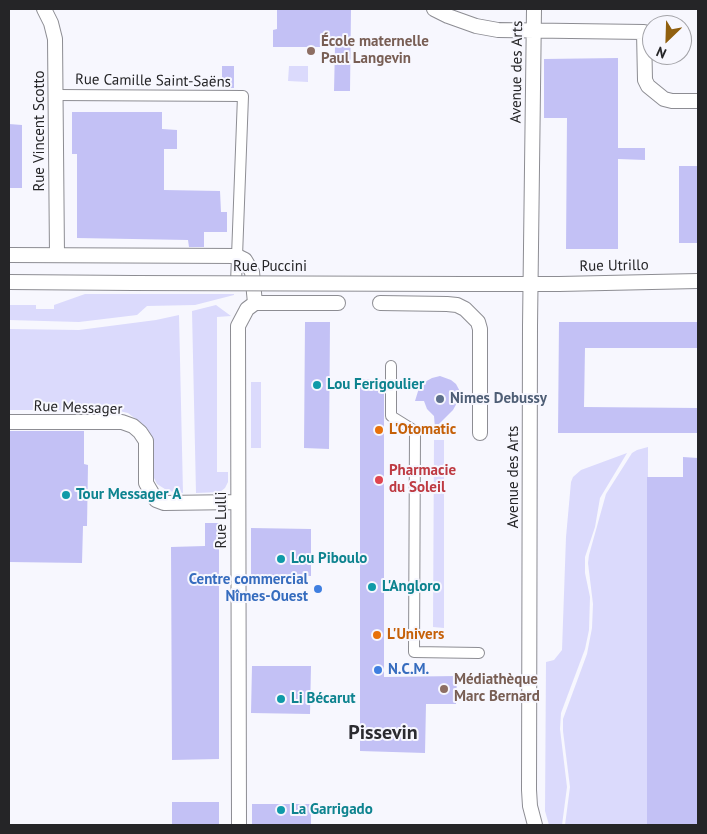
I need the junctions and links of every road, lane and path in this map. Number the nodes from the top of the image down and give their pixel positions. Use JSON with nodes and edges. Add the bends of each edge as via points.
{"nodes":[{"id":1,"x":44,"y":9,"type":"edge"},
{"id":2,"x":434,"y":9,"type":"edge"},
{"id":3,"x":534,"y":9,"type":"edge"},
{"id":4,"x":533,"y":31,"type":"junction"},
{"id":5,"x":56,"y":95,"type":"junction"},
{"id":6,"x":698,"y":101,"type":"edge"},
{"id":7,"x":9,"y":255,"type":"edge"},
{"id":8,"x":57,"y":255,"type":"junction"},
{"id":9,"x":238,"y":256,"type":"junction"},
{"id":10,"x":698,"y":281,"type":"edge"},
{"id":11,"x":9,"y":282,"type":"edge"},
{"id":12,"x":236,"y":283,"type":"junction"},
{"id":13,"x":532,"y":284,"type":"junction"},
{"id":14,"x":255,"y":303,"type":"junction"},
{"id":15,"x":338,"y":303,"type":"dead end"},
{"id":16,"x":380,"y":303,"type":"dead end"},
{"id":17,"x":391,"y":366,"type":"dead end"},
{"id":18,"x":9,"y":422,"type":"edge"},
{"id":19,"x":480,"y":433,"type":"dead end"},
{"id":20,"x":238,"y":502,"type":"junction"},
{"id":21,"x":479,"y":653,"type":"dead end"},
{"id":22,"x":238,"y":825,"type":"edge"},
{"id":23,"x":536,"y":825,"type":"edge"}],
"edges":[{"from":1,"to":5,"type":"street","name":"Rue Vincent Scotto","via":[[55,39]]},
{"from":2,"to":4,"type":"street","via":[[476,26]]},
{"from":3,"to":4,"type":"street","name":"Avenue des Arts"},
{"from":4,"to":6,"type":"street","via":[[644,32],[645,80],[648,86],[664,99]]},
{"from":4,"to":13,"type":"street","name":"Avenue des Arts"},
{"from":5,"to":8,"type":"street","name":"Rue Vincent Scotto"},
{"from":5,"to":9,"type":"street","name":"Rue Camille Saint-Saëns","via":[[243,96]]},
{"from":7,"to":8,"type":"street"},
{"from":8,"to":9,"type":"street"},
{"from":9,"to":12,"type":"street","name":"Rue Camille Saint-Saëns"},
{"from":9,"to":14,"type":"street","via":[[245,260],[252,272]]},
{"from":10,"to":13,"type":"street","name":"Rue Utrillo"},
{"from":11,"to":12,"type":"street","name":"Rue Puccini","bridge":true},
{"from":12,"to":13,"type":"street","name":"Rue Puccini","bridge":true},
{"from":13,"to":23,"type":"street","name":"Avenue des Arts","via":[[529,790]]},
{"from":14,"to":15,"type":"street"},
{"from":14,"to":20,"type":"street","name":"Rue Lulli","via":[[241,318],[238,332]]},
{"from":16,"to":19,"type":"street","via":[[447,304],[465,309],[478,322]]},
{"from":17,"to":21,"type":"street","via":[[391,416],[415,432],[414,652]]},
{"from":18,"to":20,"type":"street","name":"Rue Messager","via":[[122,422],[133,426],[146,441],[146,483],[156,500],[164,503]]},
{"from":20,"to":22,"type":"street","name":"Rue Lulli"}]}
